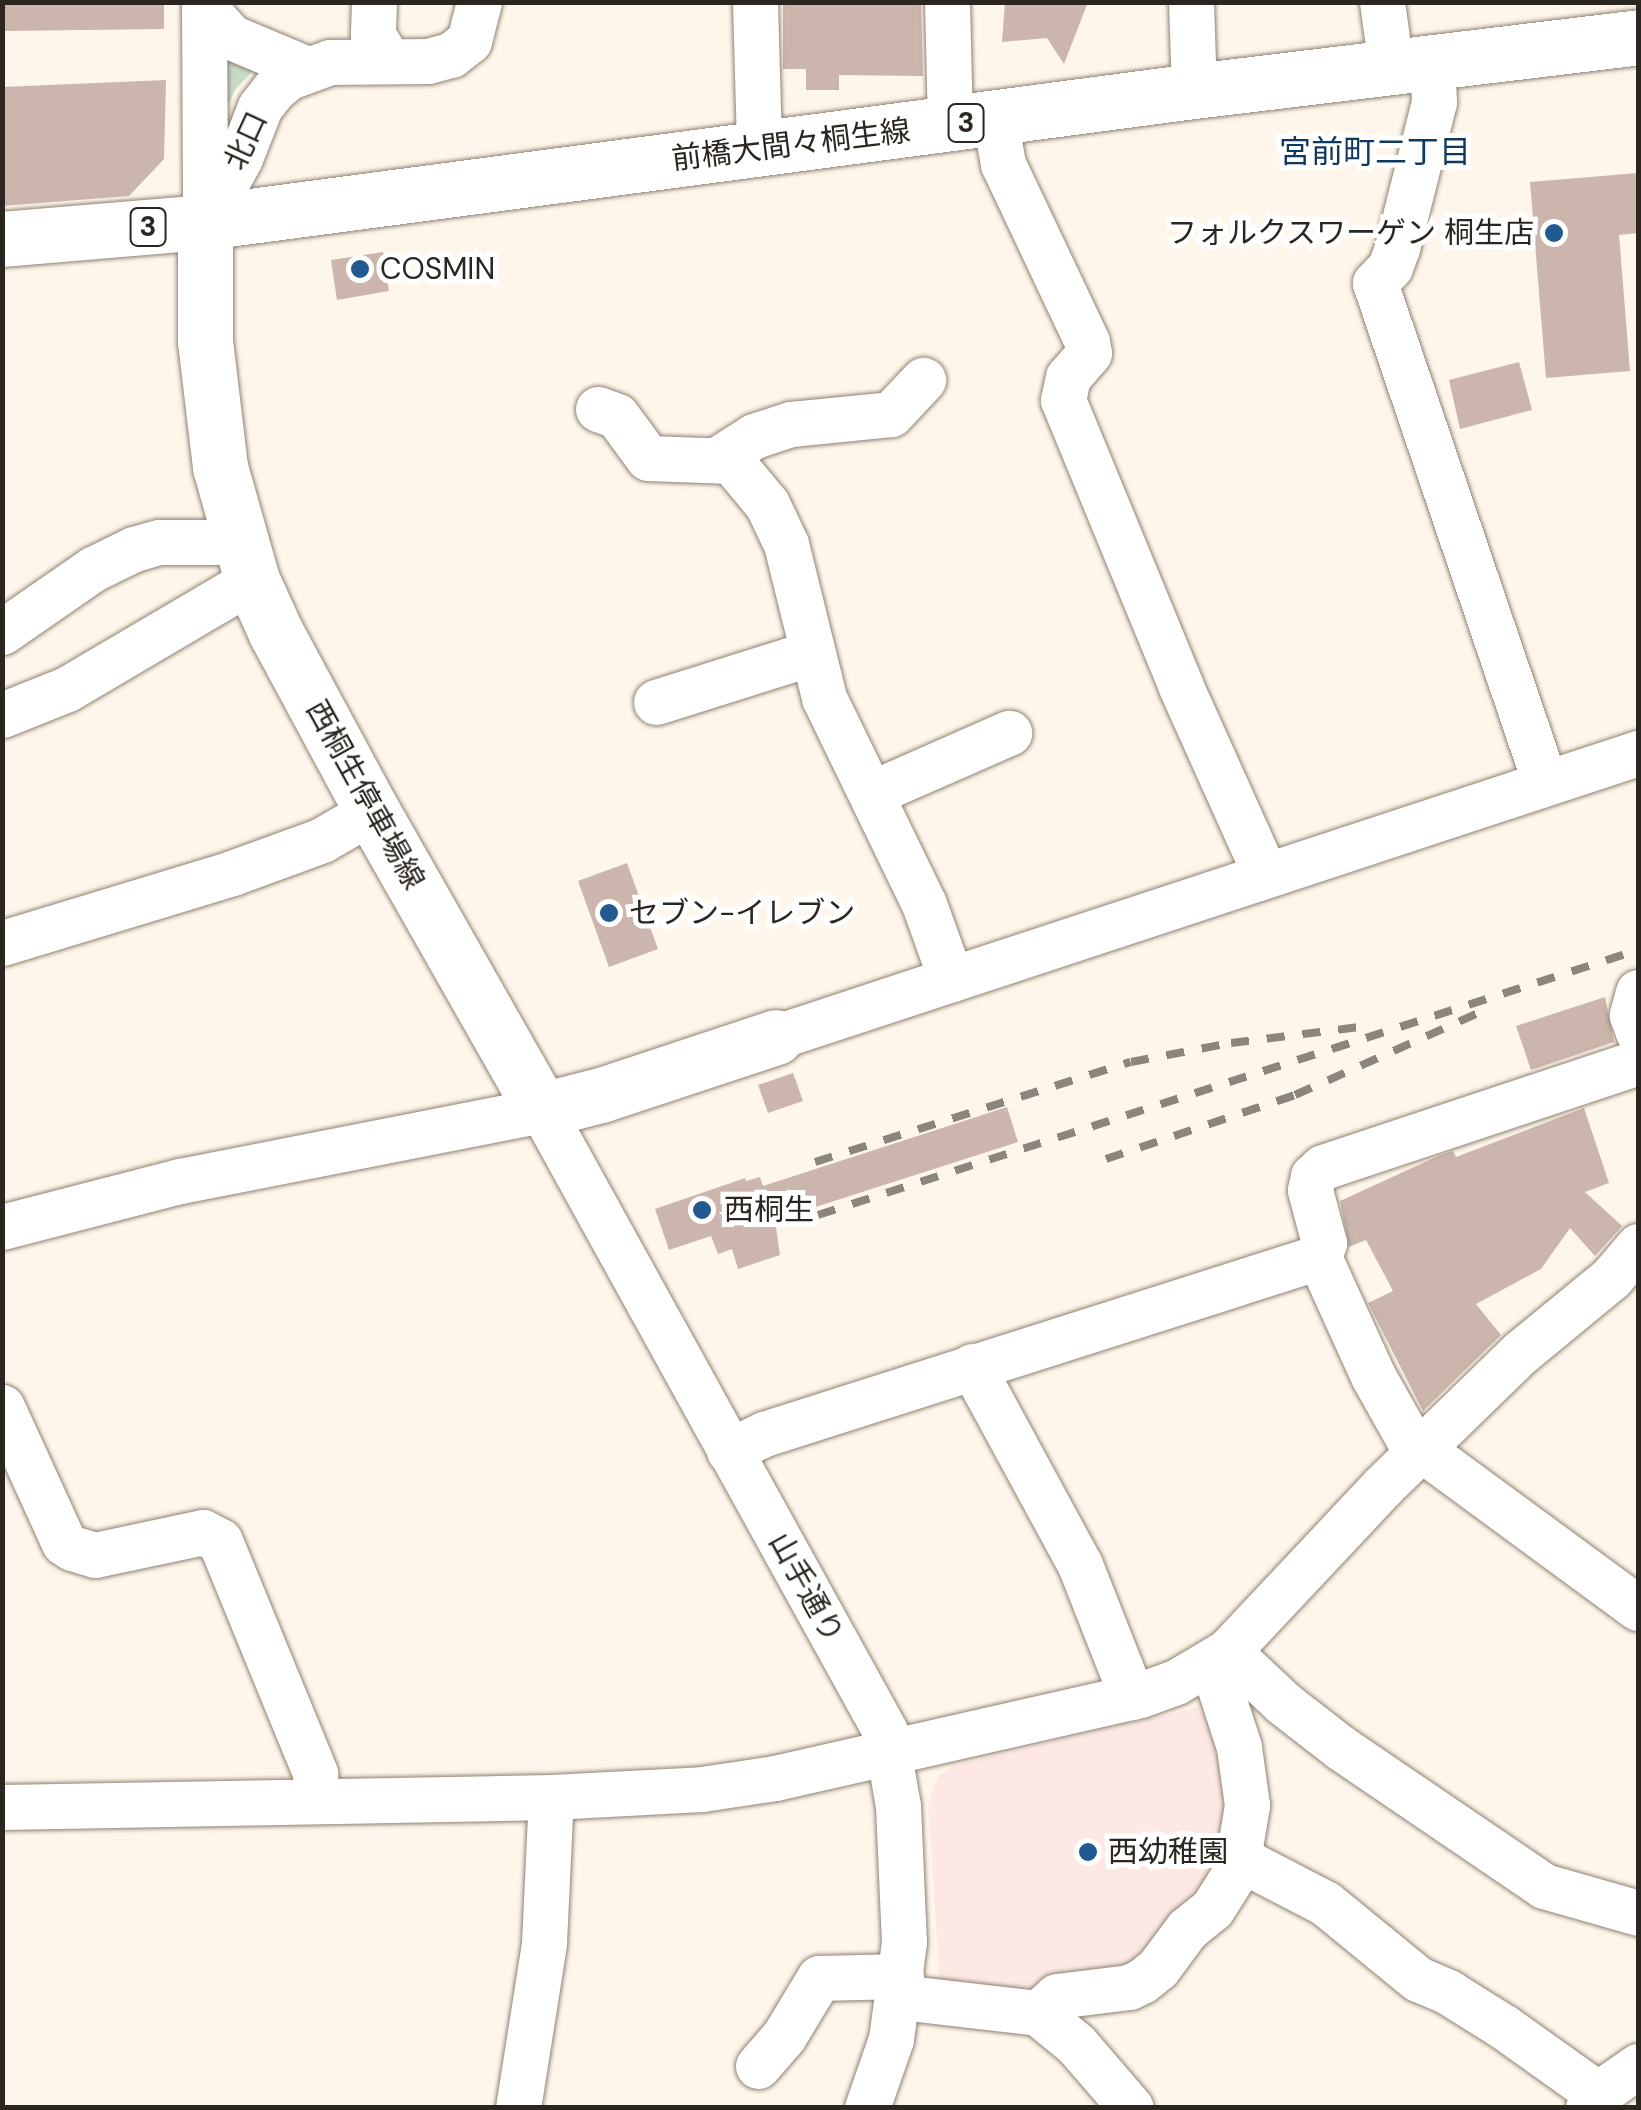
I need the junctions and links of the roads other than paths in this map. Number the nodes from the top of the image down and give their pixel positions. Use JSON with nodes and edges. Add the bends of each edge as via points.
{"nodes":[{"id":1,"x":374,"y":2,"type":"edge"},
{"id":2,"x":479,"y":2,"type":"edge"},
{"id":3,"x":756,"y":2,"type":"edge"},
{"id":4,"x":948,"y":2,"type":"edge"},
{"id":5,"x":1190,"y":2,"type":"edge"},
{"id":6,"x":1382,"y":2,"type":"edge"},
{"id":7,"x":204,"y":4,"type":"edge"},
{"id":8,"x":1638,"y":37,"type":"edge"},
{"id":9,"x":388,"y":60,"type":"junction"},
{"id":10,"x":1412,"y":64,"type":"junction"},
{"id":11,"x":307,"y":69,"type":"junction"},
{"id":12,"x":1194,"y":90,"type":"junction"},
{"id":13,"x":972,"y":122,"type":"junction"},
{"id":14,"x":759,"y":149,"type":"junction"},
{"id":15,"x":205,"y":222,"type":"junction"},
{"id":16,"x":2,"y":239,"type":"edge"},
{"id":17,"x":923,"y":380,"type":"dead end"},
{"id":18,"x":598,"y":409,"type":"dead end"},
{"id":19,"x":718,"y":459,"type":"junction"},
{"id":20,"x":244,"y":558,"type":"junction"},
{"id":21,"x":2,"y":632,"type":"edge"},
{"id":22,"x":811,"y":653,"type":"junction"},
{"id":23,"x":656,"y":702,"type":"dead end"},
{"id":24,"x":2,"y":715,"type":"edge"},
{"id":25,"x":1009,"y":733,"type":"dead end"},
{"id":26,"x":1638,"y":753,"type":"edge"},
{"id":27,"x":1545,"y":784,"type":"junction"},
{"id":28,"x":872,"y":792,"type":"junction"},
{"id":29,"x":372,"y":811,"type":"junction"},
{"id":30,"x":1264,"y":874,"type":"junction"},
{"id":31,"x":2,"y":942,"type":"edge"},
{"id":32,"x":952,"y":979,"type":"junction"},
{"id":33,"x":1638,"y":992,"type":"edge"},
{"id":34,"x":1638,"y":1032,"type":"edge"},
{"id":35,"x":776,"y":1037,"type":"joint"},
{"id":36,"x":1638,"y":1062,"type":"edge"},
{"id":37,"x":542,"y":1110,"type":"junction"},
{"id":38,"x":2,"y":1227,"type":"edge"},
{"id":39,"x":1638,"y":1246,"type":"edge"},
{"id":40,"x":1320,"y":1257,"type":"junction"},
{"id":41,"x":972,"y":1366,"type":"junction"},
{"id":42,"x":2,"y":1406,"type":"edge"},
{"id":43,"x":729,"y":1451,"type":"junction"},
{"id":44,"x":1421,"y":1451,"type":"junction"},
{"id":45,"x":1638,"y":1608,"type":"edge"},
{"id":46,"x":1220,"y":1658,"type":"junction"},
{"id":47,"x":1132,"y":1697,"type":"junction"},
{"id":48,"x":892,"y":1751,"type":"junction"},
{"id":49,"x":551,"y":1797,"type":"junction"},
{"id":50,"x":317,"y":1800,"type":"junction"},
{"id":51,"x":2,"y":1807,"type":"edge"},
{"id":52,"x":1240,"y":1859,"type":"junction"},
{"id":53,"x":1638,"y":1913,"type":"edge"},
{"id":54,"x":900,"y":1987,"type":"junction"},
{"id":55,"x":1038,"y":2013,"type":"junction"},
{"id":56,"x":758,"y":2066,"type":"dead end"},
{"id":57,"x":1638,"y":2066,"type":"edge"},
{"id":58,"x":1593,"y":2101,"type":"edge"},
{"id":59,"x":518,"y":2108,"type":"edge"},
{"id":60,"x":867,"y":2108,"type":"edge"},
{"id":61,"x":1131,"y":2108,"type":"edge"}],
"edges":[{"from":1,"to":9,"type":"street","via":[[372,35]]},
{"from":2,"to":9,"type":"street","name":"北口","number":"北口","via":[[476,30],[462,49],[440,59]]},
{"from":3,"to":14,"type":"street"},
{"from":4,"to":13,"type":"street"},
{"from":5,"to":12,"type":"street"},
{"from":6,"to":10,"type":"street"},
{"from":7,"to":11,"type":"street","via":[[231,37]]},
{"from":7,"to":15,"type":"street","name":"北口","number":"北口"},
{"from":8,"to":10,"type":"main road","name":"前橋大間々桐生線","number":"3"},
{"from":9,"to":11,"type":"street","name":"北口","number":"北口"},
{"from":10,"to":12,"type":"main road","name":"前橋大間々桐生線","number":"3"},
{"from":10,"to":27,"type":"street","via":[[1434,102],[1397,248],[1374,283]]},
{"from":11,"to":15,"type":"street","name":"北口","number":"北口","via":[[274,89],[260,107]]},
{"from":12,"to":13,"type":"main road","name":"前橋大間々桐生線","number":"3"},
{"from":13,"to":14,"type":"main road","name":"前橋大間々桐生線","number":"3"},
{"from":13,"to":30,"type":"street","via":[[1004,164],[1087,342],[1089,353],[1068,378],[1063,400]]},
{"from":14,"to":15,"type":"main road","name":"前橋大間々桐生線","number":"3"},
{"from":15,"to":16,"type":"main road","name":"前橋大間々桐生線","number":"3"},
{"from":15,"to":20,"type":"main road","name":"西桐生停車場線","via":[[206,341],[220,466]]},
{"from":17,"to":19,"type":"street","via":[[891,414],[791,424],[754,436]]},
{"from":18,"to":19,"type":"street","via":[[617,416],[648,458]]},
{"from":19,"to":22,"type":"street","via":[[749,477],[778,525]]},
{"from":20,"to":21,"type":"street","via":[[216,542],[159,542],[93,569]]},
{"from":20,"to":24,"type":"street","via":[[66,688]]},
{"from":20,"to":29,"type":"main road","name":"西桐生停車場線","via":[[276,633]]},
{"from":22,"to":23,"type":"street"},
{"from":22,"to":28,"type":"street","via":[[824,698]]},
{"from":25,"to":28,"type":"street"},
{"from":26,"to":27,"type":"street"},
{"from":27,"to":30,"type":"street"},
{"from":28,"to":32,"type":"street"},
{"from":29,"to":31,"type":"street","via":[[322,840],[232,872]]},
{"from":29,"to":37,"type":"main road","name":"西桐生停車場線"},
{"from":30,"to":32,"type":"street"},
{"from":32,"to":35,"type":"street"},
{"from":33,"to":34,"type":"street","via":[[1632,1016]]},
{"from":35,"to":37,"type":"main road"},
{"from":36,"to":40,"type":"street","via":[[1323,1166],[1310,1190],[1324,1243]]},
{"from":37,"to":38,"type":"street","via":[[180,1180]]},
{"from":37,"to":43,"type":"street","name":"山手通り"},
{"from":39,"to":44,"type":"street"},
{"from":40,"to":41,"type":"street"},
{"from":40,"to":44,"type":"street","via":[[1374,1376]]},
{"from":41,"to":43,"type":"street"},
{"from":41,"to":47,"type":"street","via":[[1080,1566]]},
{"from":42,"to":50,"type":"street","via":[[72,1548],[95,1555],[203,1532],[220,1541],[315,1773]]},
{"from":43,"to":48,"type":"street","name":"山手通り"},
{"from":44,"to":45,"type":"street"},
{"from":44,"to":46,"type":"street"},
{"from":46,"to":47,"type":"street"},
{"from":46,"to":52,"type":"street","via":[[1247,1805]]},
{"from":46,"to":53,"type":"street","via":[[1544,1886]]},
{"from":47,"to":48,"type":"street"},
{"from":48,"to":49,"type":"street","via":[[739,1785]]},
{"from":48,"to":54,"type":"street","name":"山手通り","via":[[904,1942]]},
{"from":49,"to":50,"type":"street"},
{"from":49,"to":59,"type":"street","via":[[544,1943]]},
{"from":50,"to":51,"type":"street"},
{"from":52,"to":55,"type":"street","via":[[1212,1910],[1142,1981],[1057,1996]]},
{"from":52,"to":58,"type":"street","via":[[1324,1903],[1418,1979],[1504,2027]]},
{"from":54,"to":55,"type":"street"},
{"from":54,"to":56,"type":"street","via":[[819,1978]]},
{"from":54,"to":60,"type":"street","name":"山手通り"},
{"from":55,"to":61,"type":"street","via":[[1076,2044]]},
{"from":57,"to":58,"type":"street"}]}
